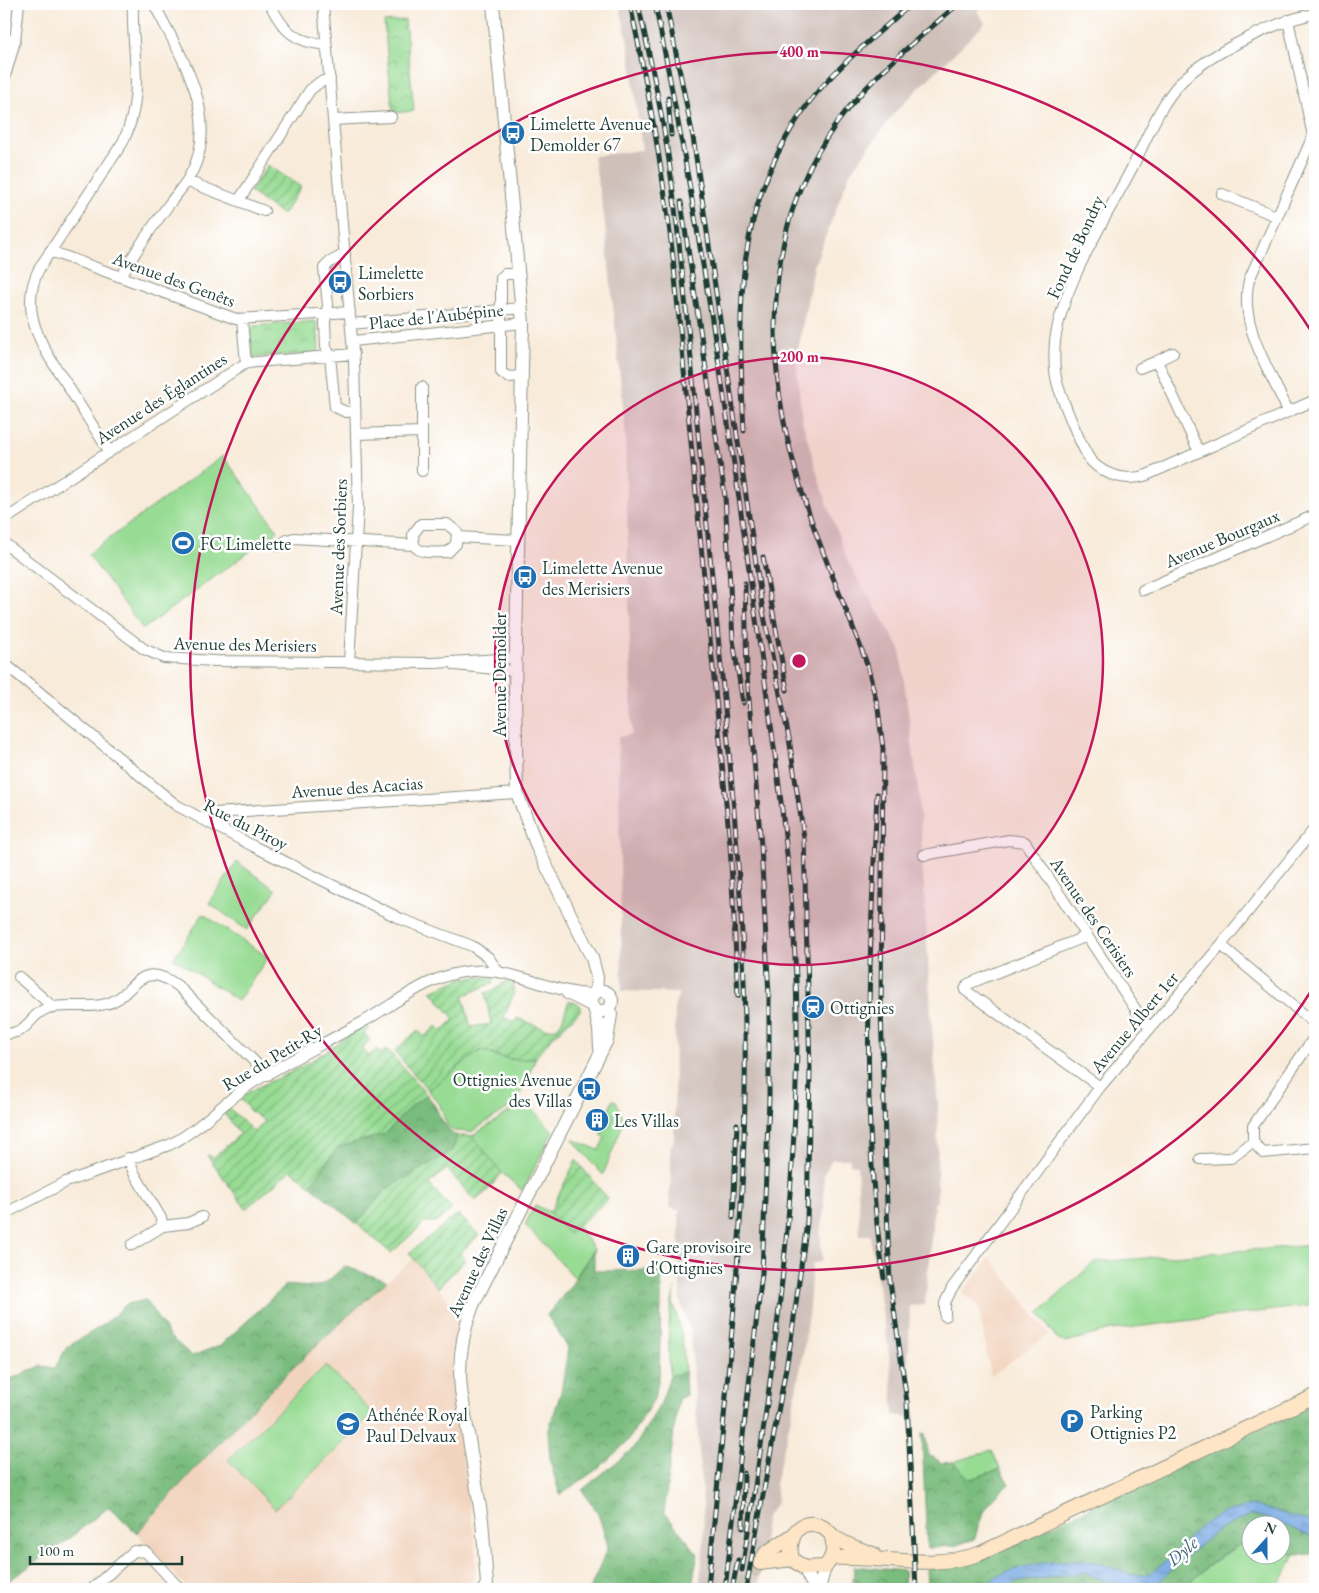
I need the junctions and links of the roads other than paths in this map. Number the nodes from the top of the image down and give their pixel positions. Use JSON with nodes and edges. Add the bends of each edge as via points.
{"nodes":[{"id":1,"x":19,"y":4,"type":"edge"},
{"id":2,"x":133,"y":4,"type":"edge"},
{"id":3,"x":154,"y":4,"type":"edge"},
{"id":4,"x":270,"y":4,"type":"edge"},
{"id":5,"x":323,"y":4,"type":"edge"},
{"id":6,"x":493,"y":4,"type":"edge"},
{"id":7,"x":1315,"y":14,"type":"edge"},
{"id":8,"x":1288,"y":20,"type":"junction"},
{"id":9,"x":4,"y":39,"type":"edge"},
{"id":10,"x":15,"y":41,"type":"junction"},
{"id":11,"x":326,"y":45,"type":"junction"},
{"id":12,"x":330,"y":79,"type":"junction"},
{"id":13,"x":4,"y":80,"type":"edge"},
{"id":14,"x":391,"y":117,"type":"dead end"},
{"id":15,"x":333,"y":120,"type":"junction"},
{"id":16,"x":1314,"y":136,"type":"edge"},
{"id":17,"x":187,"y":181,"type":"junction"},
{"id":18,"x":1222,"y":194,"type":"dead end"},
{"id":19,"x":239,"y":200,"type":"junction"},
{"id":20,"x":264,"y":211,"type":"dead end"},
{"id":21,"x":1276,"y":216,"type":"junction"},
{"id":22,"x":50,"y":251,"type":"junction"},
{"id":23,"x":344,"y":254,"type":"junction"},
{"id":24,"x":519,"y":274,"type":"junction"},
{"id":25,"x":121,"y":277,"type":"junction"},
{"id":26,"x":500,"y":308,"type":"junction"},
{"id":27,"x":522,"y":308,"type":"junction"},
{"id":28,"x":327,"y":312,"type":"junction"},
{"id":29,"x":350,"y":312,"type":"junction"},
{"id":30,"x":242,"y":320,"type":"junction"},
{"id":31,"x":522,"y":323,"type":"junction"},
{"id":32,"x":351,"y":324,"type":"junction"},
{"id":33,"x":500,"y":327,"type":"junction"},
{"id":34,"x":353,"y":341,"type":"junction"},
{"id":35,"x":1173,"y":353,"type":"dead end"},
{"id":36,"x":354,"y":354,"type":"junction"},
{"id":37,"x":330,"y":356,"type":"junction"},
{"id":38,"x":1157,"y":361,"type":"junction"},
{"id":39,"x":246,"y":363,"type":"junction"},
{"id":40,"x":1140,"y":368,"type":"dead end"},
{"id":41,"x":522,"y":376,"type":"junction"},
{"id":42,"x":422,"y":387,"type":"dead end"},
{"id":43,"x":1315,"y":400,"type":"edge"},
{"id":44,"x":1288,"y":410,"type":"junction"},
{"id":45,"x":355,"y":411,"type":"junction"},
{"id":46,"x":422,"y":432,"type":"junction"},
{"id":47,"x":356,"y":434,"type":"junction"},
{"id":48,"x":109,"y":451,"type":"junction"},
{"id":49,"x":1199,"y":452,"type":"junction"},
{"id":50,"x":422,"y":471,"type":"dead end"},
{"id":51,"x":1315,"y":516,"type":"edge"},
{"id":52,"x":4,"y":520,"type":"edge"},
{"id":53,"x":456,"y":537,"type":"junction"},
{"id":54,"x":517,"y":540,"type":"junction"},
{"id":55,"x":357,"y":542,"type":"junction"},
{"id":56,"x":4,"y":543,"type":"edge"},
{"id":57,"x":279,"y":546,"type":"dead end"},
{"id":58,"x":414,"y":546,"type":"junction"},
{"id":59,"x":1142,"y":590,"type":"dead end"},
{"id":60,"x":349,"y":662,"type":"junction"},
{"id":61,"x":4,"y":663,"type":"edge"},
{"id":62,"x":516,"y":664,"type":"junction"},
{"id":63,"x":517,"y":793,"type":"junction"},
{"id":64,"x":201,"y":819,"type":"junction"},
{"id":65,"x":1315,"y":828,"type":"edge"},
{"id":66,"x":924,"y":855,"type":"dead end"},
{"id":67,"x":1087,"y":936,"type":"junction"},
{"id":68,"x":1221,"y":946,"type":"junction"},
{"id":69,"x":498,"y":972,"type":"junction"},
{"id":70,"x":20,"y":977,"type":"dead end"},
{"id":71,"x":597,"y":999,"type":"junction"},
{"id":72,"x":54,"y":1008,"type":"junction"},
{"id":73,"x":1315,"y":1024,"type":"edge"},
{"id":74,"x":1150,"y":1028,"type":"junction"},
{"id":75,"x":4,"y":1034,"type":"edge"},
{"id":76,"x":1315,"y":1036,"type":"edge"},
{"id":77,"x":599,"y":1056,"type":"junction"},
{"id":78,"x":268,"y":1075,"type":"junction"},
{"id":79,"x":1100,"y":1087,"type":"junction"},
{"id":80,"x":1253,"y":1142,"type":"junction"},
{"id":81,"x":1315,"y":1148,"type":"edge"},
{"id":82,"x":128,"y":1158,"type":"junction"},
{"id":83,"x":1200,"y":1158,"type":"dead end"},
{"id":84,"x":4,"y":1214,"type":"edge"},
{"id":85,"x":202,"y":1217,"type":"dead end"},
{"id":86,"x":163,"y":1226,"type":"junction"},
{"id":87,"x":132,"y":1245,"type":"dead end"},
{"id":88,"x":945,"y":1316,"type":"dead end"},
{"id":89,"x":1315,"y":1396,"type":"edge"},
{"id":90,"x":831,"y":1534,"type":"junction"},
{"id":91,"x":792,"y":1536,"type":"junction"},
{"id":92,"x":885,"y":1559,"type":"junction"},
{"id":93,"x":828,"y":1562,"type":"junction"},
{"id":94,"x":798,"y":1564,"type":"junction"},
{"id":95,"x":92,"y":1589,"type":"edge"},
{"id":96,"x":180,"y":1589,"type":"edge"},
{"id":97,"x":484,"y":1589,"type":"edge"},
{"id":98,"x":815,"y":1589,"type":"edge"},
{"id":99,"x":819,"y":1589,"type":"edge"}],
"edges":[{"from":1,"to":10,"type":"street"},
{"from":2,"to":22,"type":"street","via":[[137,80],[135,110],[130,125],[123,142]]},
{"from":3,"to":17,"type":"street","via":[[193,84],[202,112],[202,140]]},
{"from":4,"to":11,"type":"street","via":[[286,30],[309,44]]},
{"from":5,"to":11,"type":"street","name":"Avenue des Sorbiers"},
{"from":6,"to":24,"type":"street","name":"Avenue Demolder"},
{"from":7,"to":8,"type":"street","name":"Fond de Bondry"},
{"from":8,"to":16,"type":"street"},
{"from":8,"to":49,"type":"street","name":"Fond de Bondry","via":[[1198,67],[1180,82],[1079,269],[1058,326],[1055,341],[1057,382],[1090,460],[1113,475],[1136,479]]},
{"from":9,"to":10,"type":"street"},
{"from":10,"to":13,"type":"street"},
{"from":11,"to":12,"type":"street","name":"Avenue des Sorbiers"},
{"from":12,"to":15,"type":"street","name":"Avenue des Sorbiers"},
{"from":12,"to":19,"type":"street","via":[[310,90]]},
{"from":14,"to":15,"type":"street"},
{"from":15,"to":23,"type":"street","name":"Avenue des Sorbiers"},
{"from":16,"to":21,"type":"street"},
{"from":17,"to":19,"type":"street"},
{"from":17,"to":25,"type":"street"},
{"from":18,"to":21,"type":"street"},
{"from":19,"to":20,"type":"street"},
{"from":21,"to":44,"type":"street","via":[[1249,280],[1245,306],[1250,326]]},
{"from":22,"to":25,"type":"street","name":"Avenue des Genêts"},
{"from":22,"to":48,"type":"street","via":[[33,286],[30,308],[33,324],[42,347]]},
{"from":23,"to":28,"type":"street","via":[[324,268]]},
{"from":23,"to":29,"type":"street","name":"Avenue des Sorbiers"},
{"from":24,"to":26,"type":"street","via":[[506,274],[501,278]]},
{"from":24,"to":27,"type":"street","name":"Avenue Demolder"},
{"from":25,"to":30,"type":"street","name":"Avenue des Genêts"},
{"from":26,"to":27,"type":"street","name":"Place de l'Aubépine"},
{"from":26,"to":32,"type":"street","name":"Place de l'Aubépine"},
{"from":26,"to":33,"type":"street"},
{"from":27,"to":31,"type":"street","name":"Avenue Demolder"},
{"from":28,"to":29,"type":"street","name":"Avenue des Genêts"},
{"from":28,"to":30,"type":"street","name":"Avenue des Genêts"},
{"from":28,"to":37,"type":"street","via":[[326,347]]},
{"from":29,"to":32,"type":"street","name":"Avenue des Sorbiers"},
{"from":30,"to":39,"type":"street"},
{"from":31,"to":33,"type":"street","name":"Place de l'Aubépine"},
{"from":31,"to":41,"type":"street","name":"Avenue Demolder"},
{"from":32,"to":34,"type":"street","name":"Avenue des Sorbiers"},
{"from":33,"to":34,"type":"street","name":"Place de l'Aubépine"},
{"from":33,"to":41,"type":"street","via":[[501,372],[508,377]]},
{"from":34,"to":36,"type":"street","name":"Avenue des Sorbiers"},
{"from":35,"to":38,"type":"street"},
{"from":36,"to":37,"type":"street","name":"Avenue des Églantines"},
{"from":36,"to":45,"type":"street","name":"Avenue des Sorbiers"},
{"from":37,"to":39,"type":"street","name":"Avenue des Églantines"},
{"from":37,"to":45,"type":"street","via":[[335,407],[346,412]]},
{"from":38,"to":40,"type":"street"},
{"from":38,"to":49,"type":"street"},
{"from":39,"to":48,"type":"street","name":"Avenue des Églantines"},
{"from":41,"to":54,"type":"street","name":"Avenue Demolder"},
{"from":42,"to":46,"type":"street"},
{"from":43,"to":44,"type":"street","name":"Fond de Bondry"},
{"from":44,"to":49,"type":"street","name":"Fond de Bondry"},
{"from":45,"to":47,"type":"street","name":"Avenue des Sorbiers"},
{"from":46,"to":47,"type":"street"},
{"from":46,"to":50,"type":"street"},
{"from":47,"to":55,"type":"street","name":"Avenue des Sorbiers"},
{"from":48,"to":52,"type":"street","name":"Avenue des Églantines"},
{"from":51,"to":59,"type":"street","name":"Avenue Bourgaux"},
{"from":53,"to":54,"type":"street"},
{"from":53,"to":58,"type":"street","via":[[456,544],[448,552],[423,552]]},
{"from":53,"to":58,"type":"street","via":[[454,528],[447,524],[422,524],[414,534]]},
{"from":54,"to":62,"type":"street","name":"Avenue Demolder"},
{"from":55,"to":57,"type":"street","via":[[294,538]]},
{"from":55,"to":58,"type":"street"},
{"from":55,"to":60,"type":"street","name":"Avenue des Sorbiers"},
{"from":56,"to":60,"type":"street","name":"Avenue des Merisiers","via":[[131,640],[159,656],[215,661]]},
{"from":60,"to":62,"type":"street","name":"Avenue des Merisiers"},
{"from":61,"to":64,"type":"street","name":"Rue du Piroy","via":[[159,793]]},
{"from":62,"to":63,"type":"street","name":"Avenue Demolder"},
{"from":63,"to":64,"type":"street","name":"Avenue des Acacias","via":[[215,813]]},
{"from":63,"to":71,"type":"street","name":"Avenue Demolder","via":[[537,847],[592,958],[598,977]]},
{"from":64,"to":69,"type":"street","name":"Rue du Piroy","via":[[401,919],[472,946],[488,957]]},
{"from":65,"to":68,"type":"street","name":"Avenue Albert 1er"},
{"from":66,"to":67,"type":"street","name":"Avenue des Cerisiers","via":[[1022,840]]},
{"from":67,"to":74,"type":"street","name":"Avenue des Cerisiers"},
{"from":67,"to":79,"type":"street","via":[[965,987],[969,994]]},
{"from":68,"to":73,"type":"street"},
{"from":68,"to":74,"type":"street","name":"Avenue Albert 1er"},
{"from":69,"to":71,"type":"street","name":"Rue du Petit-Ry"},
{"from":69,"to":78,"type":"street","name":"Rue du Petit-Ry","via":[[463,972],[425,984]]},
{"from":70,"to":72,"type":"street"},
{"from":71,"to":77,"type":"street","name":"Avenue des Villas"},
{"from":71,"to":77,"type":"street","name":"Avenue des Villas","via":[[602,1011],[609,1008],[609,1028]]},
{"from":72,"to":75,"type":"street","via":[[35,1016],[24,1029]]},
{"from":72,"to":78,"type":"street","via":[[108,1004],[136,981],[150,976],[164,978],[178,986]]},
{"from":74,"to":79,"type":"street","name":"Avenue Albert 1er"},
{"from":76,"to":80,"type":"street","via":[[1253,1126]]},
{"from":77,"to":97,"type":"street","name":"Avenue des Villas","via":[[473,1305],[463,1336],[461,1390],[482,1520],[487,1584]]},
{"from":78,"to":82,"type":"street","name":"Rue du Petit-Ry","via":[[229,1101],[185,1137]]},
{"from":79,"to":88,"type":"street","name":"Avenue Albert 1er","via":[[952,1288],[945,1303]]},
{"from":80,"to":81,"type":"street","via":[[1263,1153]]},
{"from":80,"to":83,"type":"street","via":[[1230,1158]]},
{"from":82,"to":84,"type":"street","name":"Rue du Petit-Ry","via":[[66,1182]]},
{"from":82,"to":86,"type":"street"},
{"from":85,"to":86,"type":"street","via":[[188,1223]]},
{"from":86,"to":87,"type":"street"},
{"from":89,"to":92,"type":"main road","via":[[979,1554],[943,1562]]},
{"from":90,"to":91,"type":"main road","via":[[822,1527],[810,1526],[800,1528]]},
{"from":90,"to":92,"type":"main road","via":[[838,1540]]},
{"from":90,"to":93,"type":"main road","via":[[834,1544]]},
{"from":91,"to":94,"type":"main road","via":[[790,1548]]},
{"from":91,"to":94,"type":"main road","via":[[766,1553],[760,1563]]},
{"from":92,"to":93,"type":"main road"},
{"from":93,"to":94,"type":"main road"},
{"from":93,"to":99,"type":"street"},
{"from":94,"to":98,"type":"street"},
{"from":95,"to":96,"type":"street","via":[[134,1551],[141,1550]]}]}
